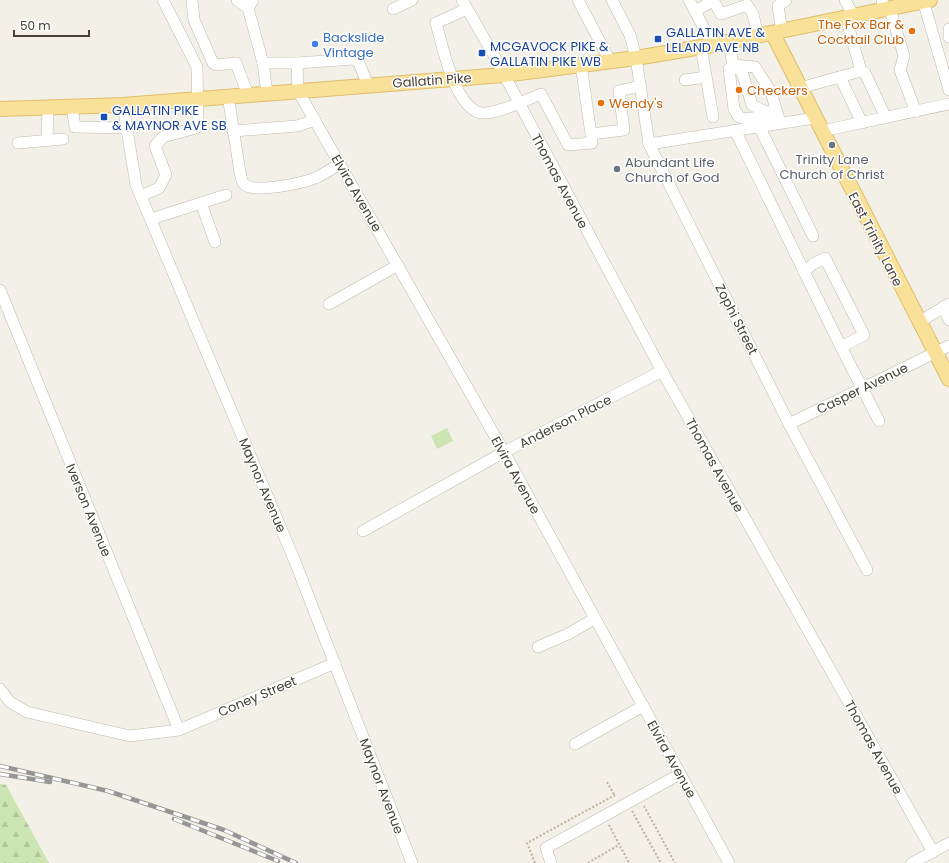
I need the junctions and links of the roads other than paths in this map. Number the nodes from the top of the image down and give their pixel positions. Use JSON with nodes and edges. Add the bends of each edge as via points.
{"nodes":[{"id":1,"x":163,"y":0,"type":"edge"},
{"id":2,"x":192,"y":0,"type":"edge"},
{"id":3,"x":237,"y":0,"type":"edge"},
{"id":4,"x":412,"y":0,"type":"edge"},
{"id":5,"x":578,"y":0,"type":"edge"},
{"id":6,"x":612,"y":0,"type":"edge"},
{"id":7,"x":689,"y":0,"type":"edge"},
{"id":8,"x":713,"y":0,"type":"edge"},
{"id":9,"x":844,"y":0,"type":"edge"},
{"id":10,"x":926,"y":0,"type":"edge"},
{"id":11,"x":778,"y":2,"type":"edge"},
{"id":12,"x":250,"y":4,"type":"edge"},
{"id":13,"x":464,"y":4,"type":"edge"},
{"id":14,"x":885,"y":6,"type":"edge"},
{"id":15,"x":392,"y":8,"type":"dead end"},
{"id":16,"x":695,"y":10,"type":"junction"},
{"id":17,"x":850,"y":17,"type":"junction"},
{"id":18,"x":949,"y":29,"type":"edge"},
{"id":19,"x":777,"y":33,"type":"junction"},
{"id":20,"x":758,"y":37,"type":"junction"},
{"id":21,"x":949,"y":37,"type":"edge"},
{"id":22,"x":729,"y":42,"type":"junction"},
{"id":23,"x":707,"y":46,"type":"junction"},
{"id":24,"x":636,"y":58,"type":"junction"},
{"id":25,"x":610,"y":61,"type":"junction"},
{"id":26,"x":264,"y":63,"type":"junction"},
{"id":27,"x":297,"y":63,"type":"junction"},
{"id":28,"x":581,"y":65,"type":"junction"},
{"id":29,"x":733,"y":65,"type":"junction"},
{"id":30,"x":861,"y":71,"type":"junction"},
{"id":31,"x":503,"y":75,"type":"junction"},
{"id":32,"x":706,"y":76,"type":"junction"},
{"id":33,"x":840,"y":77,"type":"junction"},
{"id":34,"x":453,"y":79,"type":"junction"},
{"id":35,"x":685,"y":80,"type":"dead end"},
{"id":36,"x":368,"y":85,"type":"junction"},
{"id":37,"x":640,"y":86,"type":"junction"},
{"id":38,"x":800,"y":88,"type":"junction"},
{"id":39,"x":949,"y":90,"type":"edge"},
{"id":40,"x":298,"y":91,"type":"junction"},
{"id":41,"x":267,"y":93,"type":"junction"},
{"id":42,"x":248,"y":95,"type":"junction"},
{"id":43,"x":228,"y":96,"type":"junction"},
{"id":44,"x":198,"y":99,"type":"junction"},
{"id":45,"x":518,"y":103,"type":"junction"},
{"id":46,"x":949,"y":104,"type":"edge"},
{"id":47,"x":123,"y":105,"type":"junction"},
{"id":48,"x":48,"y":107,"type":"junction"},
{"id":49,"x":72,"y":107,"type":"junction"},
{"id":50,"x":0,"y":109,"type":"edge"},
{"id":51,"x":916,"y":112,"type":"junction"},
{"id":52,"x":713,"y":117,"type":"dead end"},
{"id":53,"x":815,"y":118,"type":"junction"},
{"id":54,"x":886,"y":118,"type":"junction"},
{"id":55,"x":779,"y":119,"type":"junction"},
{"id":56,"x":315,"y":120,"type":"junction"},
{"id":57,"x":862,"y":123,"type":"junction"},
{"id":58,"x":759,"y":126,"type":"junction"},
{"id":59,"x":126,"y":128,"type":"junction"},
{"id":60,"x":735,"y":130,"type":"junction"},
{"id":61,"x":233,"y":131,"type":"junction"},
{"id":62,"x":822,"y":131,"type":"junction"},
{"id":63,"x":591,"y":134,"type":"junction"},
{"id":64,"x":47,"y":140,"type":"junction"},
{"id":65,"x":63,"y":140,"type":"dead end"},
{"id":66,"x":18,"y":143,"type":"dead end"},
{"id":67,"x":649,"y":144,"type":"junction"},
{"id":68,"x":339,"y":164,"type":"junction"},
{"id":69,"x":226,"y":195,"type":"dead end"},
{"id":70,"x":141,"y":196,"type":"junction"},
{"id":71,"x":201,"y":203,"type":"junction"},
{"id":72,"x":151,"y":219,"type":"junction"},
{"id":73,"x":813,"y":236,"type":"dead end"},
{"id":74,"x":215,"y":242,"type":"dead end"},
{"id":75,"x":398,"y":265,"type":"junction"},
{"id":76,"x":804,"y":272,"type":"junction"},
{"id":77,"x":0,"y":290,"type":"edge"},
{"id":78,"x":329,"y":304,"type":"dead end"},
{"id":79,"x":946,"y":306,"type":"edge"},
{"id":80,"x":949,"y":320,"type":"edge"},
{"id":81,"x":919,"y":322,"type":"junction"},
{"id":82,"x":949,"y":346,"type":"edge"},
{"id":83,"x":841,"y":347,"type":"junction"},
{"id":84,"x":935,"y":354,"type":"junction"},
{"id":85,"x":662,"y":371,"type":"junction"},
{"id":86,"x":949,"y":379,"type":"edge"},
{"id":87,"x":862,"y":387,"type":"junction"},
{"id":88,"x":879,"y":421,"type":"dead end"},
{"id":89,"x":789,"y":424,"type":"junction"},
{"id":90,"x":504,"y":452,"type":"junction"},
{"id":91,"x":363,"y":531,"type":"dead end"},
{"id":92,"x":867,"y":570,"type":"dead end"},
{"id":93,"x":594,"y":619,"type":"junction"},
{"id":94,"x":538,"y":647,"type":"dead end"},
{"id":95,"x":335,"y":663,"type":"junction"},
{"id":96,"x":0,"y":689,"type":"edge"},
{"id":97,"x":642,"y":706,"type":"junction"},
{"id":98,"x":179,"y":730,"type":"junction"},
{"id":99,"x":575,"y":744,"type":"dead end"},
{"id":100,"x":680,"y":774,"type":"junction"},
{"id":101,"x":949,"y":844,"type":"edge"},
{"id":102,"x":933,"y":852,"type":"junction"},
{"id":103,"x":412,"y":863,"type":"edge"},
{"id":104,"x":551,"y":863,"type":"edge"},
{"id":105,"x":729,"y":863,"type":"edge"},
{"id":106,"x":912,"y":863,"type":"edge"}],
"edges":[{"from":1,"to":44,"type":"street","via":[[197,67]]},
{"from":2,"to":42,"type":"street","via":[[194,20],[213,63],[236,63]]},
{"from":3,"to":12,"type":"street"},
{"from":4,"to":15,"type":"street"},
{"from":5,"to":25,"type":"street"},
{"from":6,"to":24,"type":"street","name":"Zophi Street","via":[[630,35]]},
{"from":7,"to":16,"type":"street"},
{"from":8,"to":16,"type":"street"},
{"from":8,"to":20,"type":"street","via":[[721,14],[747,5],[753,14]]},
{"from":9,"to":17,"type":"street"},
{"from":10,"to":14,"type":"main road","name":"Gallatin Pike"},
{"from":10,"to":39,"type":"street"},
{"from":11,"to":19,"type":"street"},
{"from":12,"to":26,"type":"street"},
{"from":13,"to":31,"type":"street","name":"Thomas Avenue"},
{"from":13,"to":34,"type":"street","via":[[436,23]]},
{"from":14,"to":17,"type":"main road","name":"Gallatin Pike"},
{"from":14,"to":51,"type":"street","via":[[904,56],[900,70]]},
{"from":16,"to":23,"type":"street"},
{"from":17,"to":19,"type":"main road","name":"Gallatin Pike"},
{"from":17,"to":30,"type":"street"},
{"from":18,"to":21,"type":"street"},
{"from":19,"to":20,"type":"main road","name":"Gallatin Pike"},
{"from":19,"to":38,"type":"main road","name":"East Trinity Lane"},
{"from":20,"to":22,"type":"main road","name":"Gallatin Pike"},
{"from":22,"to":23,"type":"main road","name":"Gallatin Pike"},
{"from":22,"to":29,"type":"street"},
{"from":23,"to":24,"type":"main road","name":"Gallatin Pike"},
{"from":23,"to":32,"type":"street"},
{"from":24,"to":25,"type":"main road","name":"Gallatin Pike"},
{"from":24,"to":37,"type":"street","name":"Zophi Street"},
{"from":25,"to":28,"type":"main road","name":"Gallatin Pike"},
{"from":26,"to":27,"type":"street"},
{"from":26,"to":41,"type":"street"},
{"from":27,"to":36,"type":"street","via":[[357,60]]},
{"from":27,"to":40,"type":"street"},
{"from":28,"to":31,"type":"main road","name":"Gallatin Pike"},
{"from":28,"to":63,"type":"street"},
{"from":29,"to":55,"type":"street","via":[[742,72],[752,105]]},
{"from":29,"to":55,"type":"street","via":[[755,67],[771,92]]},
{"from":29,"to":55,"type":"street","via":[[729,69],[734,109],[739,117]]},
{"from":30,"to":33,"type":"street"},
{"from":30,"to":54,"type":"street","via":[[865,73]]},
{"from":31,"to":34,"type":"main road","name":"Gallatin Pike"},
{"from":31,"to":45,"type":"street","name":"Thomas Avenue"},
{"from":32,"to":35,"type":"street"},
{"from":32,"to":52,"type":"street"},
{"from":33,"to":38,"type":"street"},
{"from":33,"to":57,"type":"street"},
{"from":34,"to":36,"type":"main road","name":"Gallatin Pike"},
{"from":34,"to":45,"type":"street","via":[[460,96],[474,110],[485,113]]},
{"from":36,"to":40,"type":"main road","name":"Gallatin Pike"},
{"from":37,"to":63,"type":"street","via":[[619,91],[624,130]]},
{"from":37,"to":67,"type":"street","name":"Zophi Street"},
{"from":38,"to":53,"type":"main road","name":"East Trinity Lane"},
{"from":40,"to":41,"type":"main road","name":"Gallatin Pike"},
{"from":40,"to":56,"type":"street","name":"Elvira Avenue"},
{"from":41,"to":42,"type":"main road","name":"Gallatin Pike"},
{"from":42,"to":43,"type":"main road","name":"Gallatin Pike"},
{"from":43,"to":44,"type":"main road","name":"Gallatin Pike"},
{"from":43,"to":61,"type":"street"},
{"from":44,"to":47,"type":"main road","name":"Gallatin Pike"},
{"from":44,"to":70,"type":"street","via":[[196,128],[163,137],[155,146],[166,175],[159,188]]},
{"from":45,"to":63,"type":"street","via":[[541,94],[568,145],[592,143]]},
{"from":45,"to":85,"type":"street","name":"Thomas Avenue"},
{"from":46,"to":51,"type":"street"},
{"from":47,"to":49,"type":"main road","name":"Gallatin Pike"},
{"from":47,"to":59,"type":"street","name":"Maynor Avenue"},
{"from":48,"to":49,"type":"main road","name":"Gallatin Pike"},
{"from":48,"to":50,"type":"main road","name":"Gallatin Pike"},
{"from":48,"to":64,"type":"street"},
{"from":49,"to":59,"type":"street","via":[[75,127]]},
{"from":51,"to":54,"type":"street"},
{"from":53,"to":55,"type":"street"},
{"from":53,"to":62,"type":"main road","name":"East Trinity Lane"},
{"from":54,"to":57,"type":"street"},
{"from":55,"to":58,"type":"street"},
{"from":56,"to":61,"type":"street","via":[[297,126]]},
{"from":56,"to":68,"type":"street","name":"Elvira Avenue"},
{"from":57,"to":62,"type":"street"},
{"from":58,"to":60,"type":"street"},
{"from":58,"to":73,"type":"street"},
{"from":59,"to":70,"type":"street","name":"Maynor Avenue","via":[[136,184]]},
{"from":60,"to":67,"type":"street"},
{"from":60,"to":76,"type":"street"},
{"from":61,"to":68,"type":"street","via":[[242,181],[248,187],[260,189],[306,181],[317,178]]},
{"from":62,"to":81,"type":"main road","name":"East Trinity Lane"},
{"from":64,"to":65,"type":"street"},
{"from":64,"to":66,"type":"street"},
{"from":67,"to":89,"type":"street","name":"Zophi Street"},
{"from":68,"to":75,"type":"street","name":"Elvira Avenue"},
{"from":69,"to":71,"type":"street"},
{"from":70,"to":72,"type":"street","name":"Maynor Avenue"},
{"from":71,"to":72,"type":"street"},
{"from":71,"to":74,"type":"street"},
{"from":72,"to":95,"type":"street","name":"Maynor Avenue","via":[[294,558]]},
{"from":75,"to":78,"type":"street"},
{"from":75,"to":90,"type":"street","name":"Elvira Avenue"},
{"from":76,"to":83,"type":"street"},
{"from":76,"to":83,"type":"street","via":[[825,258],[864,335]]},
{"from":77,"to":98,"type":"street","name":"Iverson Avenue"},
{"from":79,"to":80,"type":"street"},
{"from":79,"to":81,"type":"street"},
{"from":81,"to":84,"type":"main road","name":"East Trinity Lane"},
{"from":82,"to":84,"type":"street","name":"Casper Avenue"},
{"from":83,"to":87,"type":"street"},
{"from":84,"to":86,"type":"main road","name":"East Trinity Lane"},
{"from":84,"to":87,"type":"street","name":"Casper Avenue"},
{"from":85,"to":90,"type":"street","name":"Anderson Place"},
{"from":85,"to":102,"type":"street","name":"Thomas Avenue"},
{"from":87,"to":88,"type":"street"},
{"from":87,"to":89,"type":"street","name":"Casper Avenue"},
{"from":89,"to":92,"type":"street","name":"Zophi Street"},
{"from":90,"to":91,"type":"street","name":"Anderson Place"},
{"from":90,"to":93,"type":"street","name":"Elvira Avenue"},
{"from":93,"to":94,"type":"street"},
{"from":93,"to":97,"type":"street","name":"Elvira Avenue"},
{"from":95,"to":98,"type":"street","name":"Coney Street"},
{"from":95,"to":103,"type":"street","name":"Maynor Avenue"},
{"from":96,"to":98,"type":"street","name":"Coney Street","via":[[10,702],[27,712],[130,736]]},
{"from":97,"to":99,"type":"street"},
{"from":97,"to":100,"type":"street","name":"Elvira Avenue"},
{"from":100,"to":104,"type":"street","via":[[546,848]]},
{"from":100,"to":105,"type":"street","name":"Elvira Avenue"},
{"from":101,"to":102,"type":"street"},
{"from":102,"to":106,"type":"street"}]}
